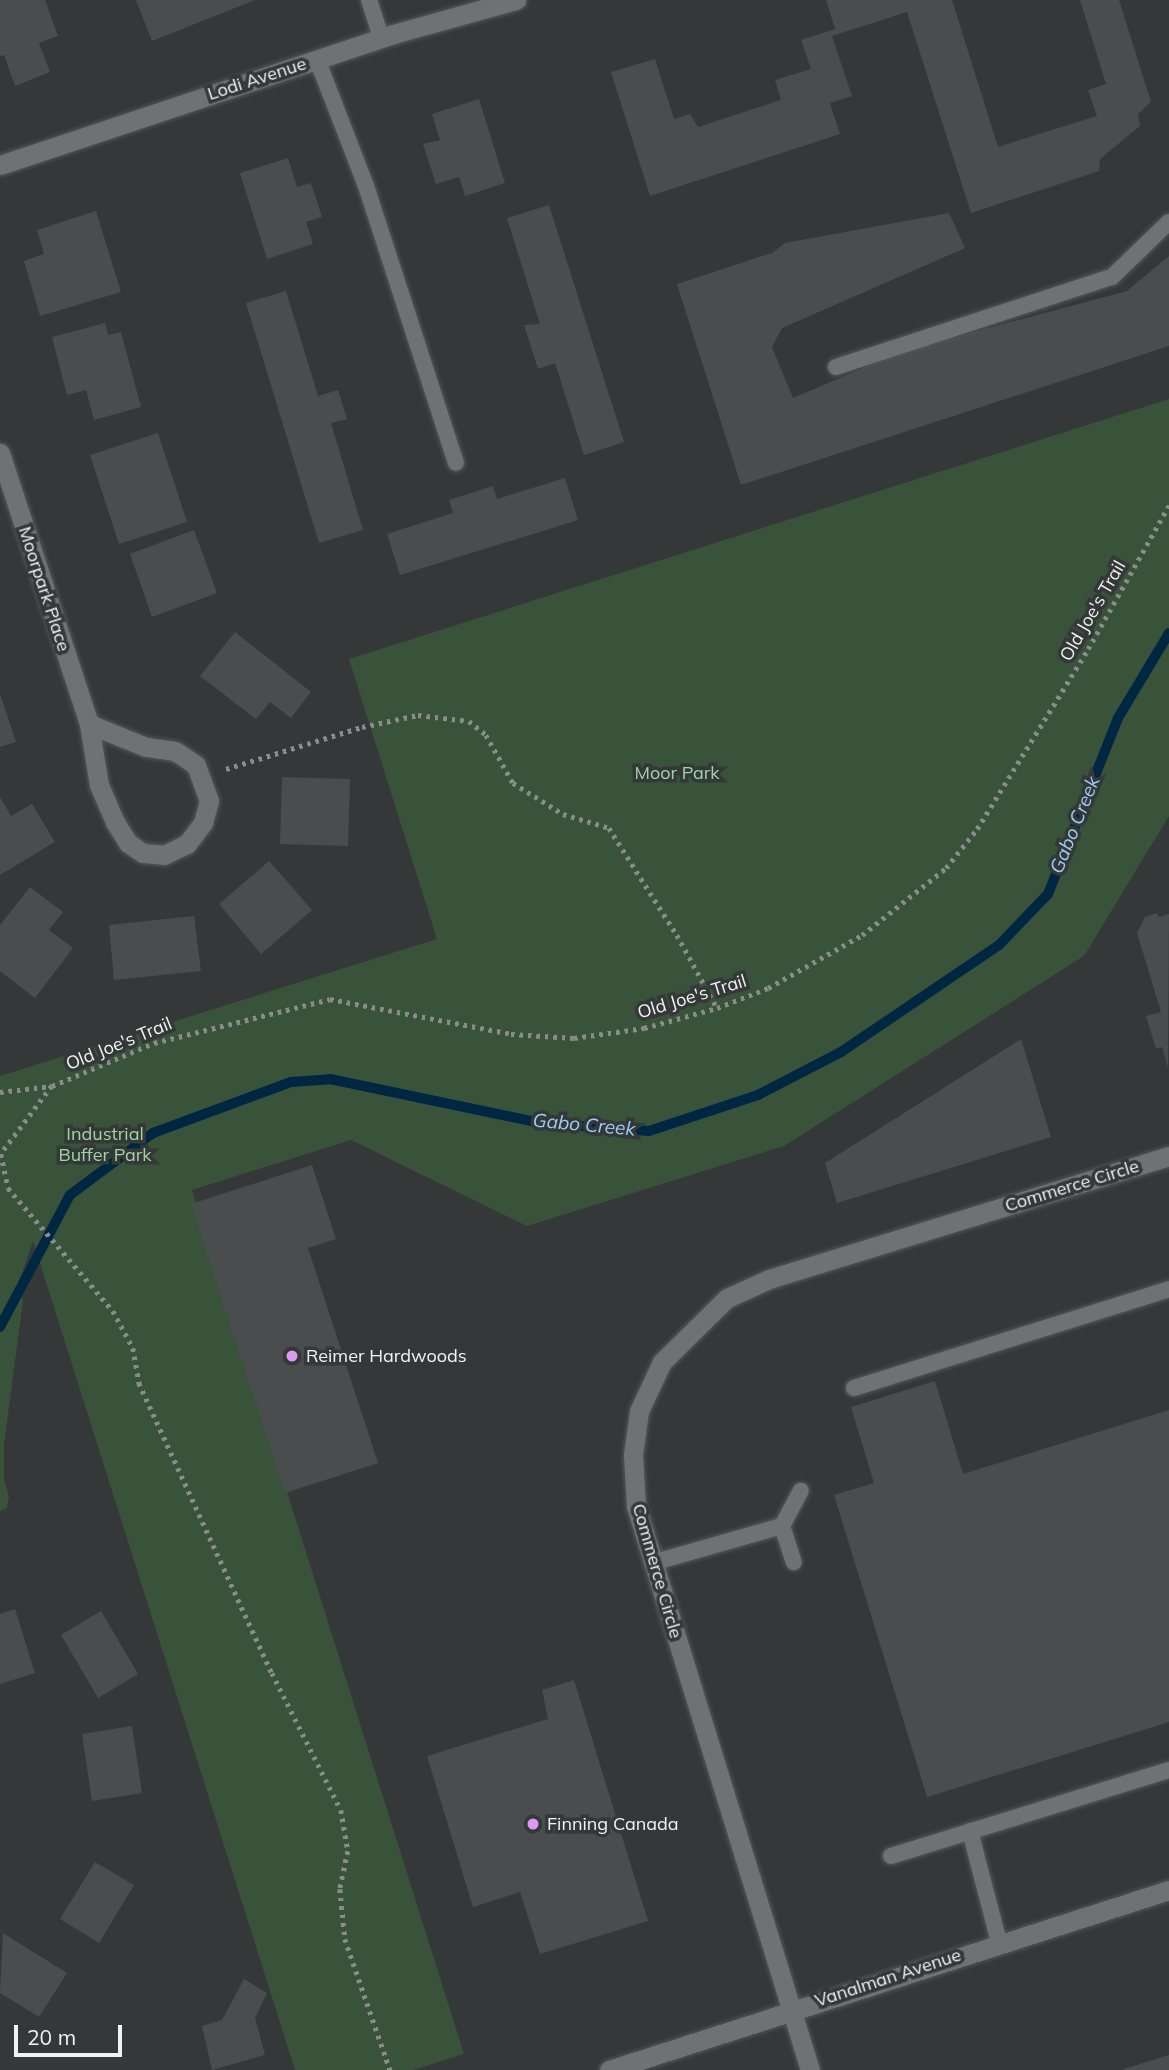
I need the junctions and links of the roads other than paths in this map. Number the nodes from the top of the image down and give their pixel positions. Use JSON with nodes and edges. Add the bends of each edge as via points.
{"nodes":[{"id":1,"x":369,"y":0,"type":"edge"},
{"id":2,"x":516,"y":0,"type":"edge"},
{"id":3,"x":381,"y":38,"type":"junction"},
{"id":4,"x":317,"y":60,"type":"junction"},
{"id":5,"x":0,"y":165,"type":"edge"},
{"id":6,"x":1169,"y":222,"type":"edge"},
{"id":7,"x":836,"y":367,"type":"dead end"},
{"id":8,"x":0,"y":453,"type":"edge"},
{"id":9,"x":456,"y":463,"type":"dead end"},
{"id":10,"x":89,"y":724,"type":"junction"},
{"id":11,"x":1169,"y":1156,"type":"edge"},
{"id":12,"x":1169,"y":1289,"type":"edge"},
{"id":13,"x":854,"y":1388,"type":"dead end"},
{"id":14,"x":801,"y":1491,"type":"dead end"},
{"id":15,"x":782,"y":1526,"type":"junction"},
{"id":16,"x":794,"y":1562,"type":"dead end"},
{"id":17,"x":652,"y":1563,"type":"junction"},
{"id":18,"x":1169,"y":1770,"type":"edge"},
{"id":19,"x":970,"y":1831,"type":"junction"},
{"id":20,"x":891,"y":1856,"type":"dead end"},
{"id":21,"x":1169,"y":1890,"type":"edge"},
{"id":22,"x":999,"y":1942,"type":"junction"},
{"id":23,"x":792,"y":2008,"type":"junction"},
{"id":24,"x":609,"y":2070,"type":"edge"},
{"id":25,"x":810,"y":2070,"type":"edge"}],
"edges":[{"from":1,"to":3,"type":"lane"},
{"from":2,"to":3,"type":"street","name":"Lodi Avenue"},
{"from":3,"to":4,"type":"street","name":"Lodi Avenue"},
{"from":4,"to":5,"type":"street","name":"Lodi Avenue"},
{"from":4,"to":9,"type":"lane","via":[[366,186]]},
{"from":6,"to":7,"type":"lane","via":[[1112,277]]},
{"from":8,"to":10,"type":"street","name":"Moorpark Place"},
{"from":10,"to":10,"type":"street","name":"Moorpark Place","via":[[104,797],[128,843],[143,853],[164,855],[187,844],[203,823],[209,801],[196,765],[175,751],[146,747]]},
{"from":11,"to":17,"type":"street","name":"Commerce Circle","via":[[769,1279],[727,1298],[662,1362],[639,1411],[633,1455],[636,1506]]},
{"from":12,"to":13,"type":"lane"},
{"from":14,"to":15,"type":"lane"},
{"from":15,"to":16,"type":"lane"},
{"from":15,"to":17,"type":"lane"},
{"from":17,"to":23,"type":"street","name":"Commerce Circle"},
{"from":18,"to":19,"type":"lane"},
{"from":19,"to":20,"type":"lane"},
{"from":19,"to":22,"type":"lane"},
{"from":21,"to":22,"type":"street","name":"Vanalman Avenue"},
{"from":22,"to":23,"type":"street","name":"Vanalman Avenue"},
{"from":23,"to":24,"type":"street","name":"Vanalman Avenue"},
{"from":23,"to":25,"type":"street","name":"Commerce Circle"}]}
